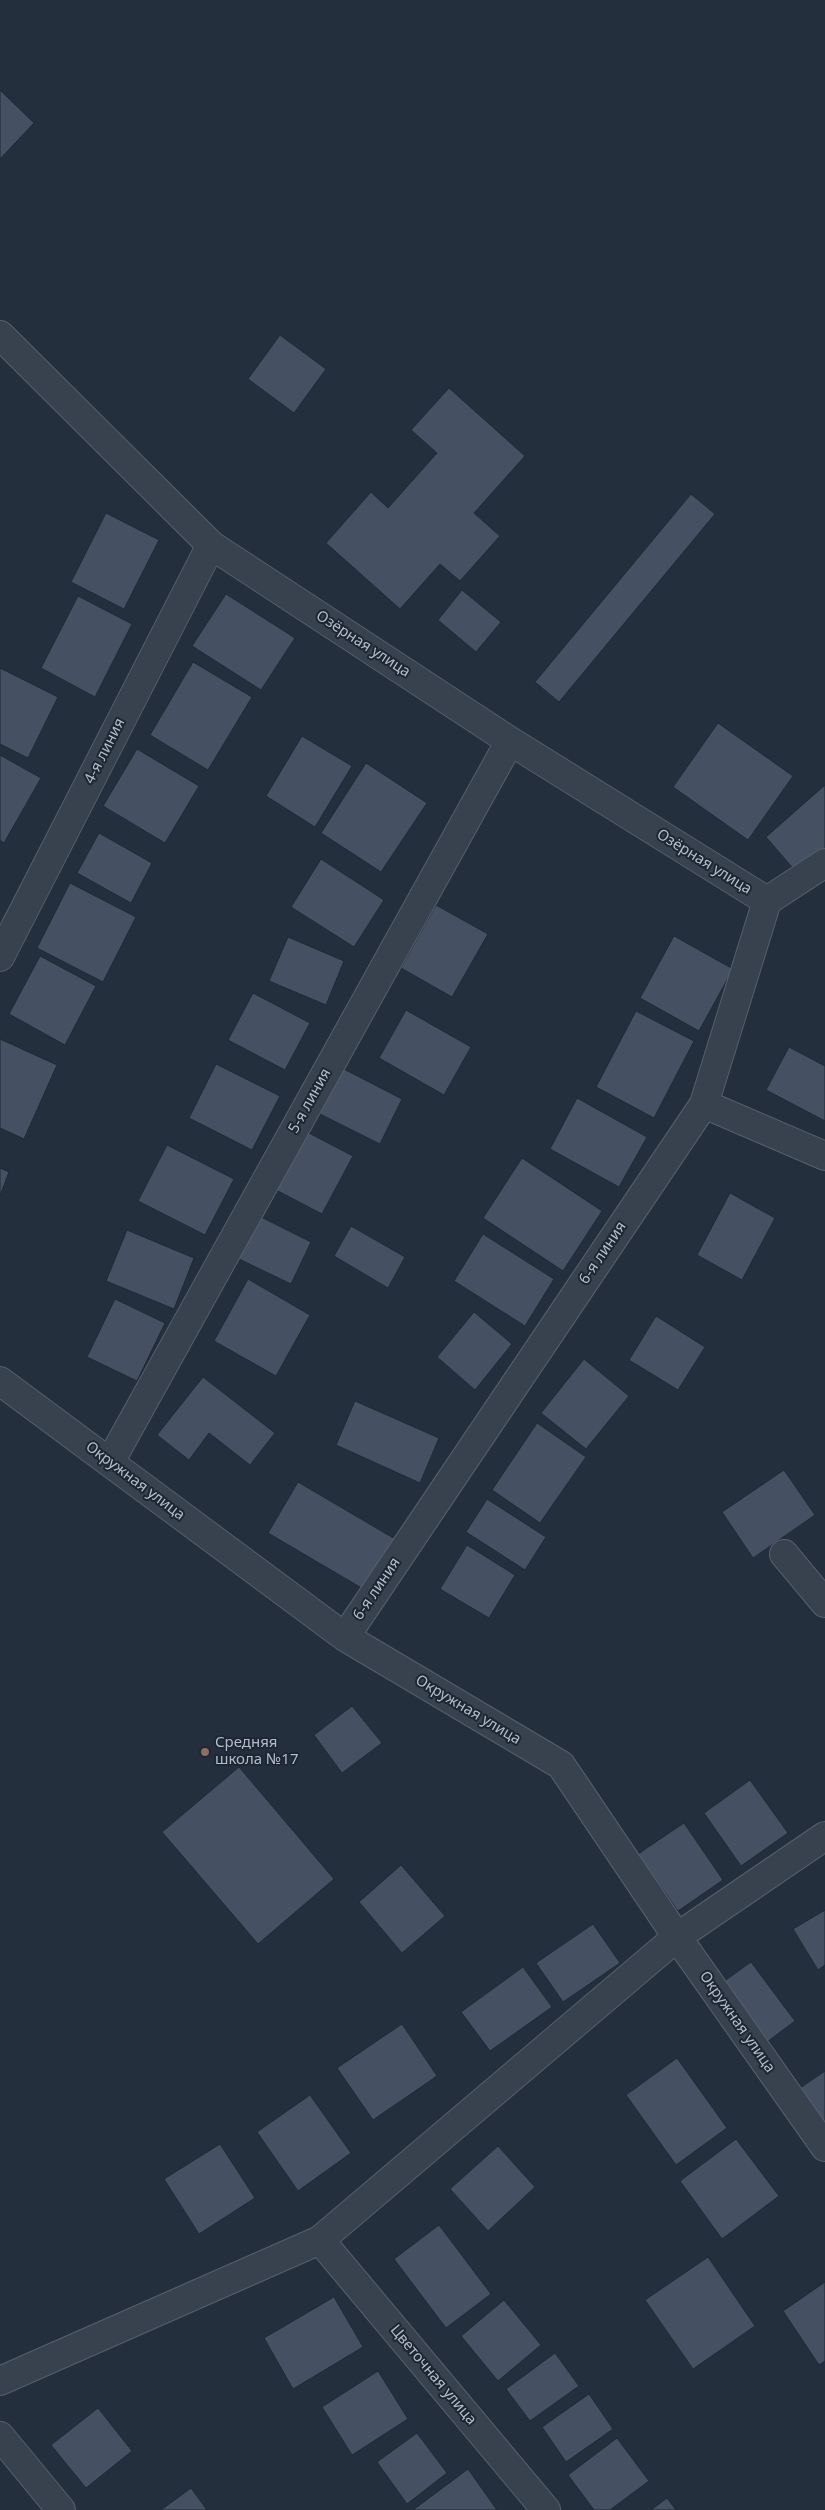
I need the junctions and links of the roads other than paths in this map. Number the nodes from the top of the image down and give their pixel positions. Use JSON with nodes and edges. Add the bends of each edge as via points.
{"nodes":[{"id":1,"x":0,"y":335,"type":"edge"},
{"id":2,"x":211,"y":545,"type":"junction"},
{"id":3,"x":510,"y":741,"type":"junction"},
{"id":4,"x":825,"y":863,"type":"edge"},
{"id":5,"x":767,"y":901,"type":"junction"},
{"id":6,"x":0,"y":957,"type":"edge"},
{"id":7,"x":704,"y":1104,"type":"junction"},
{"id":8,"x":825,"y":1156,"type":"edge"},
{"id":9,"x":0,"y":1381,"type":"edge"},
{"id":10,"x":110,"y":1462,"type":"junction"},
{"id":11,"x":784,"y":1554,"type":"dead end"},
{"id":12,"x":825,"y":1602,"type":"edge"},
{"id":13,"x":345,"y":1637,"type":"junction"},
{"id":14,"x":825,"y":1836,"type":"edge"},
{"id":15,"x":677,"y":1937,"type":"junction"},
{"id":16,"x":825,"y":2147,"type":"edge"},
{"id":17,"x":320,"y":2240,"type":"junction"},
{"id":18,"x":0,"y":2381,"type":"edge"},
{"id":19,"x":0,"y":2436,"type":"edge"},
{"id":20,"x":61,"y":2510,"type":"edge"},
{"id":21,"x":546,"y":2510,"type":"edge"}],
"edges":[{"from":1,"to":2,"type":"street","name":"Озёрная улица"},
{"from":2,"to":3,"type":"street","name":"Озёрная улица"},
{"from":2,"to":6,"type":"street","name":"4-я линия"},
{"from":3,"to":5,"type":"street","name":"Озёрная улица"},
{"from":3,"to":10,"type":"street","name":"5-я линия"},
{"from":4,"to":5,"type":"street"},
{"from":5,"to":7,"type":"street","name":"6-я линия"},
{"from":7,"to":8,"type":"street"},
{"from":7,"to":13,"type":"street","name":"6-я линия"},
{"from":9,"to":10,"type":"street","name":"Окружная улица"},
{"from":10,"to":13,"type":"street","name":"Окружная улица"},
{"from":11,"to":12,"type":"street"},
{"from":13,"to":15,"type":"street","name":"Окружная улица","via":[[561,1765]]},
{"from":14,"to":15,"type":"street"},
{"from":15,"to":16,"type":"street","name":"Окружная улица"},
{"from":15,"to":17,"type":"street"},
{"from":17,"to":18,"type":"street"},
{"from":17,"to":21,"type":"street","name":"Цветочная улица"},
{"from":19,"to":20,"type":"street"}]}
